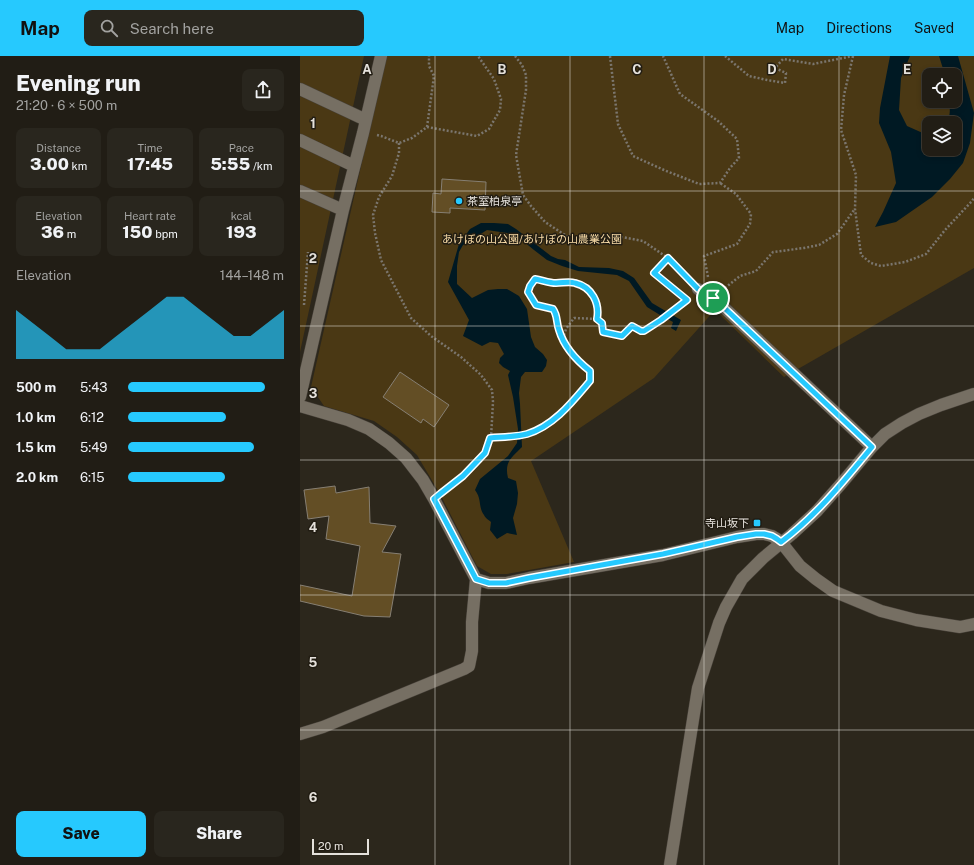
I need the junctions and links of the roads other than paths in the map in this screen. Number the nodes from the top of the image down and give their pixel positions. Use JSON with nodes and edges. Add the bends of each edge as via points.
{"nodes":[{"id":1,"x":381,"y":56,"type":"edge"},
{"id":2,"x":300,"y":89,"type":"edge"},
{"id":3,"x":366,"y":120,"type":"junction"},
{"id":4,"x":300,"y":140,"type":"edge"},
{"id":5,"x":354,"y":166,"type":"junction"},
{"id":6,"x":300,"y":191,"type":"edge"},
{"id":7,"x":343,"y":210,"type":"junction"},
{"id":8,"x":698,"y":289,"type":"road end"},
{"id":9,"x":974,"y":394,"type":"edge"},
{"id":10,"x":300,"y":397,"type":"edge"},
{"id":11,"x":300,"y":406,"type":"edge"},
{"id":12,"x":872,"y":447,"type":"junction"},
{"id":13,"x":781,"y":542,"type":"junction"},
{"id":14,"x":476,"y":579,"type":"junction"},
{"id":15,"x":974,"y":624,"type":"edge"},
{"id":16,"x":300,"y":734,"type":"edge"},
{"id":17,"x":670,"y":865,"type":"edge"}],
"edges":[{"from":1,"to":3,"type":"street"},
{"from":2,"to":3,"type":"street"},
{"from":3,"to":5,"type":"street"},
{"from":4,"to":5,"type":"street"},
{"from":5,"to":7,"type":"street"},
{"from":6,"to":7,"type":"street"},
{"from":7,"to":10,"type":"street"},
{"from":8,"to":12,"type":"street","via":[[713,298]]},
{"from":9,"to":12,"type":"street","via":[[919,414],[885,434]]},
{"from":11,"to":14,"type":"street","via":[[369,429],[406,458],[434,499]]},
{"from":12,"to":13,"type":"street","via":[[817,511]]},
{"from":13,"to":14,"type":"street","via":[[772,536],[756,534],[506,583],[489,583]]},
{"from":13,"to":15,"type":"street","via":[[800,566],[833,591],[882,611],[916,620],[960,627]]},
{"from":13,"to":17,"type":"street","via":[[742,579],[719,623],[698,688]]},
{"from":14,"to":16,"type":"street","via":[[469,666],[323,727]]}]}
